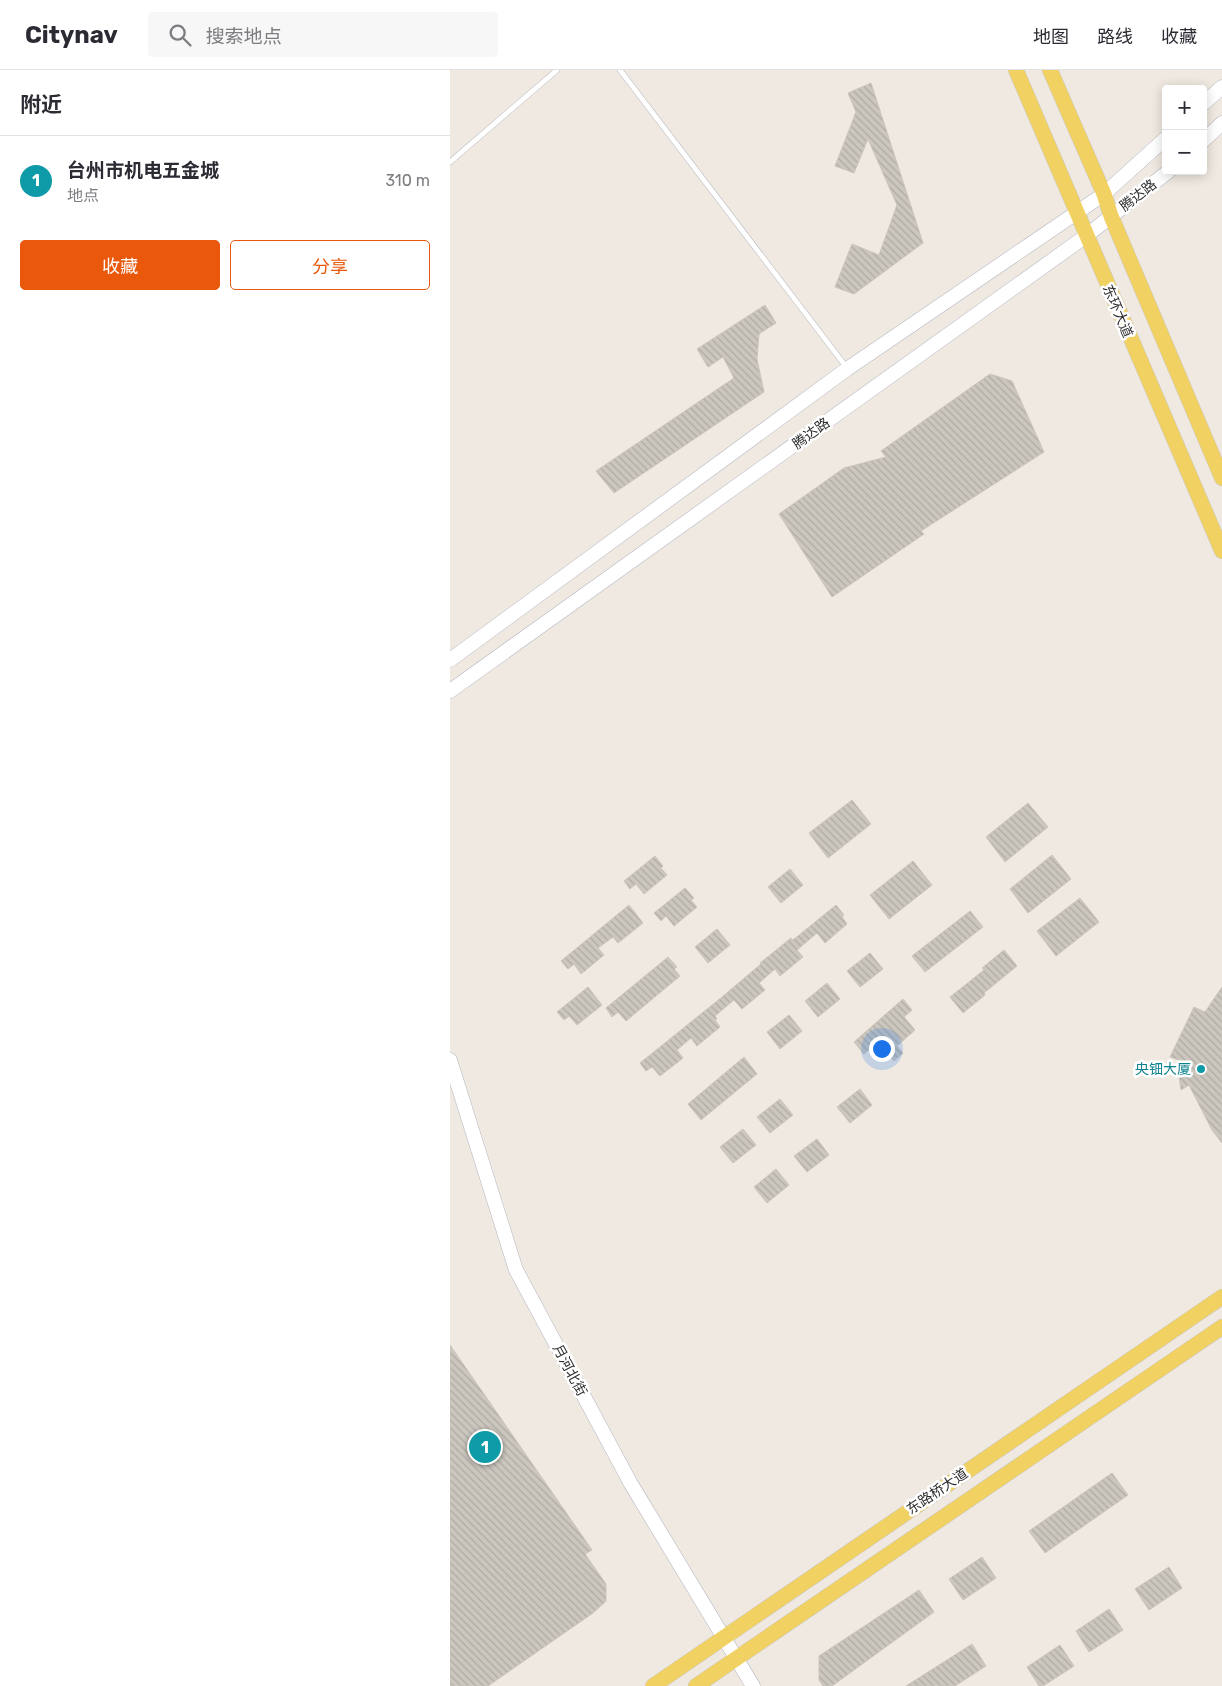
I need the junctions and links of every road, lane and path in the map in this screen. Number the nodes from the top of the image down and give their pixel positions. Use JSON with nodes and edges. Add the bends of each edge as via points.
{"nodes":[{"id":1,"x":557,"y":70,"type":"edge"},
{"id":2,"x":620,"y":70,"type":"edge"},
{"id":3,"x":1016,"y":70,"type":"edge"},
{"id":4,"x":1050,"y":70,"type":"edge"},
{"id":5,"x":1222,"y":87,"type":"edge"},
{"id":6,"x":1207,"y":100,"type":"edge"},
{"id":7,"x":1222,"y":123,"type":"edge"},
{"id":8,"x":1207,"y":137,"type":"edge"},
{"id":9,"x":1162,"y":142,"type":"edge"},
{"id":10,"x":450,"y":162,"type":"edge"},
{"id":11,"x":1163,"y":175,"type":"edge"},
{"id":12,"x":1104,"y":194,"type":"junction"},
{"id":13,"x":1076,"y":212,"type":"junction"},
{"id":14,"x":1111,"y":216,"type":"junction"},
{"id":15,"x":1086,"y":236,"type":"junction"},
{"id":16,"x":848,"y":369,"type":"junction"},
{"id":17,"x":1222,"y":478,"type":"edge"},
{"id":18,"x":1222,"y":551,"type":"edge"},
{"id":19,"x":450,"y":660,"type":"edge"},
{"id":20,"x":450,"y":690,"type":"edge"},
{"id":21,"x":450,"y":1060,"type":"edge"},
{"id":22,"x":1222,"y":1297,"type":"edge"},
{"id":23,"x":1222,"y":1327,"type":"edge"},
{"id":24,"x":723,"y":1638,"type":"junction"},
{"id":25,"x":736,"y":1659,"type":"junction"},
{"id":26,"x":652,"y":1686,"type":"edge"},
{"id":27,"x":696,"y":1686,"type":"edge"},
{"id":28,"x":753,"y":1686,"type":"edge"}],
"edges":[{"from":1,"to":10,"type":"lane"},
{"from":2,"to":16,"type":"lane"},
{"from":3,"to":13,"type":"main road","name":"东环大道"},
{"from":4,"to":12,"type":"main road"},
{"from":5,"to":6,"type":"main road"},
{"from":7,"to":8,"type":"main road"},
{"from":9,"to":12,"type":"main road","name":"腾达路"},
{"from":11,"to":14,"type":"main road","name":"腾达路"},
{"from":12,"to":13,"type":"main road","name":"腾达路"},
{"from":12,"to":14,"type":"main road"},
{"from":13,"to":15,"type":"main road","name":"东环大道"},
{"from":13,"to":16,"type":"main road","name":"腾达路"},
{"from":14,"to":15,"type":"main road","name":"腾达路"},
{"from":14,"to":17,"type":"main road"},
{"from":15,"to":18,"type":"main road","name":"东环大道"},
{"from":15,"to":20,"type":"main road","name":"腾达路"},
{"from":16,"to":19,"type":"main road","name":"腾达路"},
{"from":21,"to":24,"type":"main road","name":"月河北街","via":[[516,1270],[631,1484]]},
{"from":22,"to":24,"type":"main road","name":"东路桥大道"},
{"from":23,"to":25,"type":"main road","name":"东路桥大道"},
{"from":24,"to":25,"type":"main road","name":"月河北街"},
{"from":24,"to":26,"type":"main road","name":"东路桥大道"},
{"from":25,"to":27,"type":"main road","name":"东路桥大道"},
{"from":25,"to":28,"type":"main road","name":"月河北街"}]}
